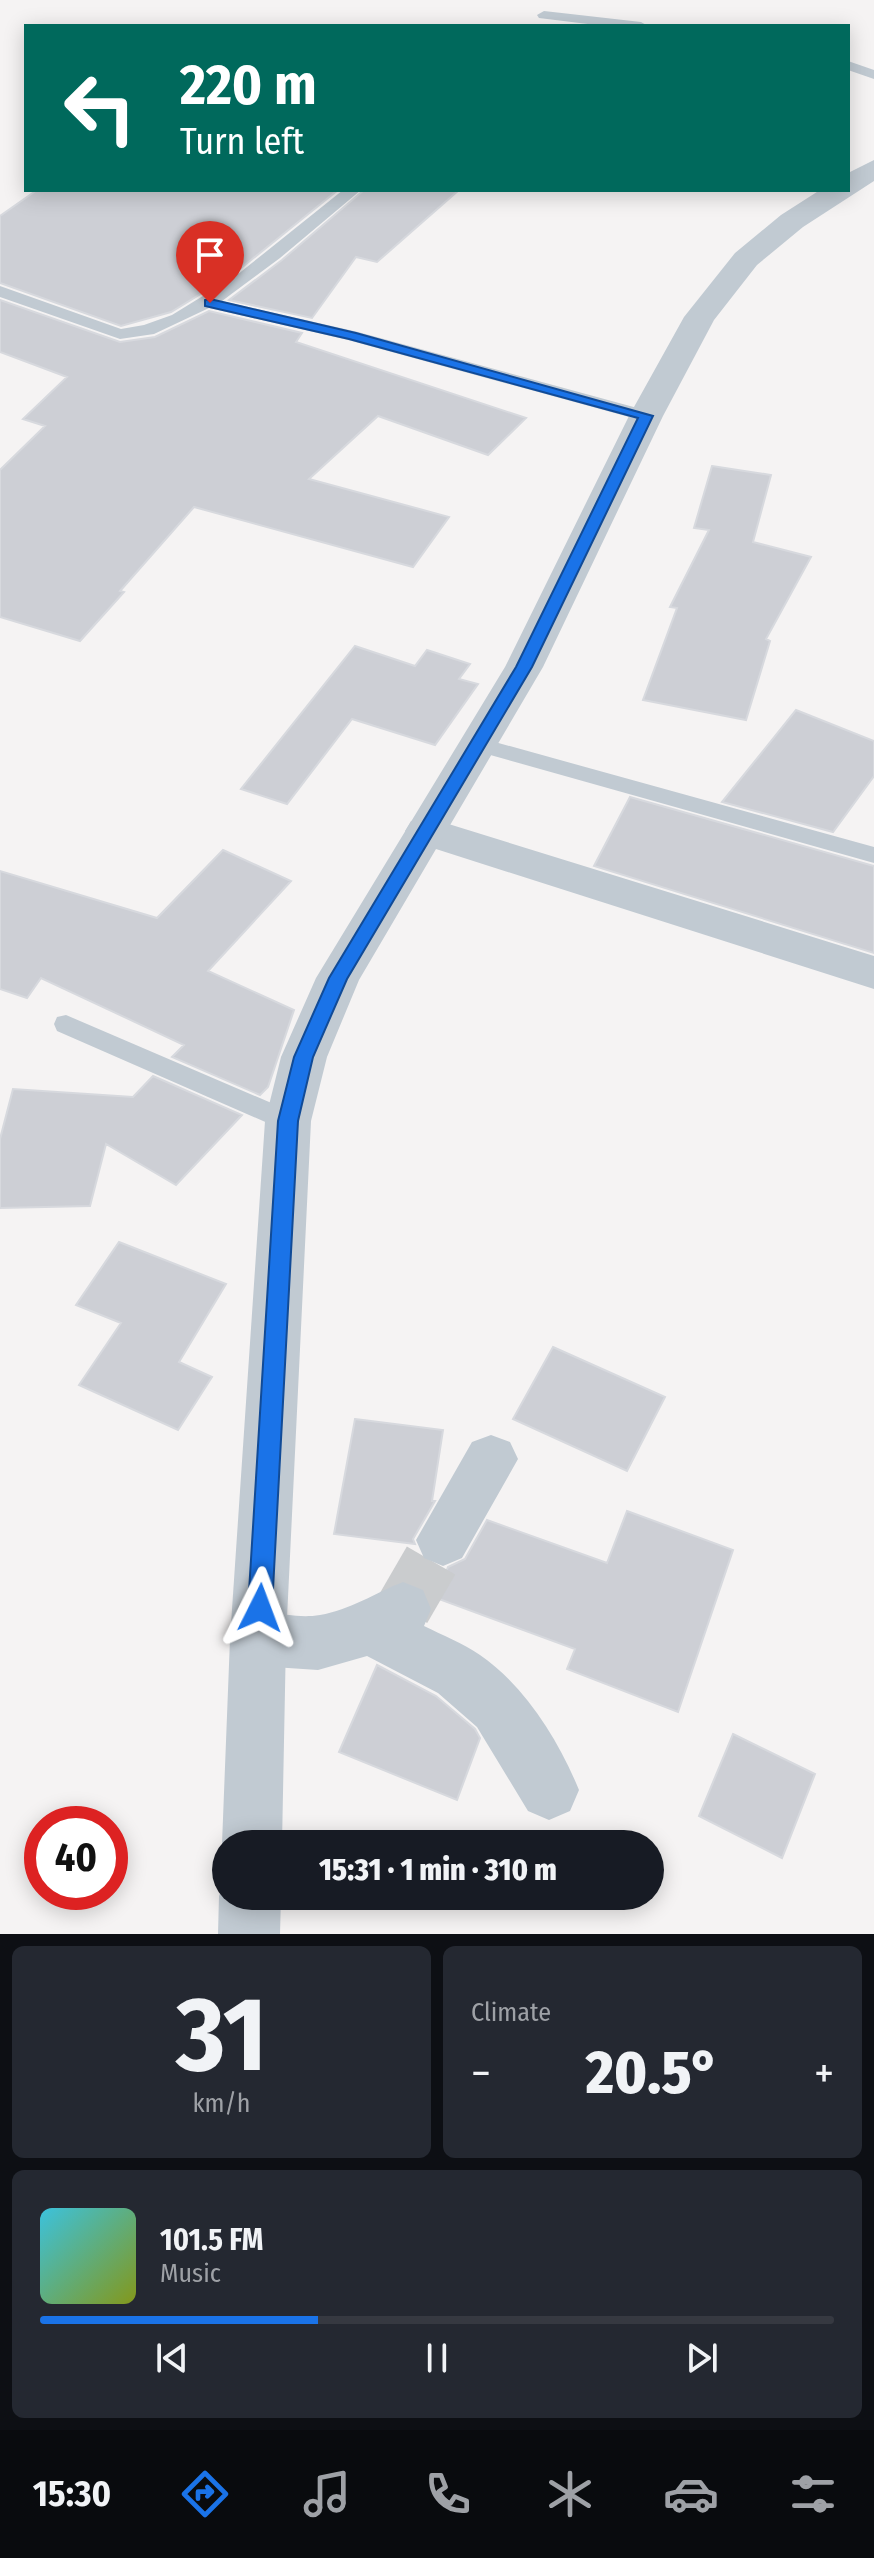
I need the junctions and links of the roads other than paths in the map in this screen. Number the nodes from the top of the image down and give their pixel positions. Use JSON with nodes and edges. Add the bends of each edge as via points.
{"nodes":[{"id":1,"x":544,"y":15,"type":"dead end"},
{"id":2,"x":623,"y":24,"type":"edge"},
{"id":3,"x":850,"y":66,"type":"edge"},
{"id":4,"x":874,"y":75,"type":"edge"},
{"id":5,"x":874,"y":169,"type":"edge"},
{"id":6,"x":850,"y":184,"type":"edge"},
{"id":7,"x":350,"y":192,"type":"edge"},
{"id":8,"x":837,"y":192,"type":"edge"},
{"id":9,"x":0,"y":291,"type":"edge"},
{"id":10,"x":210,"y":303,"type":"junction"},
{"id":11,"x":646,"y":416,"type":"junction"},
{"id":12,"x":477,"y":744,"type":"junction"},
{"id":13,"x":426,"y":831,"type":"junction"},
{"id":14,"x":874,"y":855,"type":"edge"},
{"id":15,"x":874,"y":973,"type":"edge"},
{"id":16,"x":66,"y":1024,"type":"dead end"},
{"id":17,"x":288,"y":1121,"type":"junction"},
{"id":18,"x":491,"y":1459,"type":"dead end"},
{"id":19,"x":443,"y":1540,"type":"tunnel mouth"},
{"id":20,"x":258,"y":1639,"type":"junction"},
{"id":21,"x":549,"y":1790,"type":"dead end"},
{"id":22,"x":252,"y":1830,"type":"edge"},
{"id":23,"x":250,"y":1910,"type":"edge"},
{"id":24,"x":249,"y":1934,"type":"edge"}],
"edges":[{"from":1,"to":2,"type":"lane"},
{"from":3,"to":4,"type":"lane"},
{"from":5,"to":6,"type":"street"},
{"from":7,"to":10,"type":"lane"},
{"from":8,"to":11,"type":"street","via":[[746,259],[700,317]]},
{"from":9,"to":10,"type":"lane","via":[[120,334],[136,334]]},
{"from":10,"to":11,"type":"lane"},
{"from":11,"to":12,"type":"street","via":[[545,626]]},
{"from":12,"to":13,"type":"street"},
{"from":12,"to":14,"type":"lane"},
{"from":13,"to":15,"type":"street"},
{"from":13,"to":17,"type":"street","via":[[338,978],[304,1057]]},
{"from":16,"to":17,"type":"lane"},
{"from":17,"to":20,"type":"street"},
{"from":18,"to":19,"type":"street"},
{"from":20,"to":21,"type":"street","via":[[318,1643],[387,1618],[498,1707]]},
{"from":20,"to":22,"type":"street"},
{"from":23,"to":24,"type":"street"}]}
